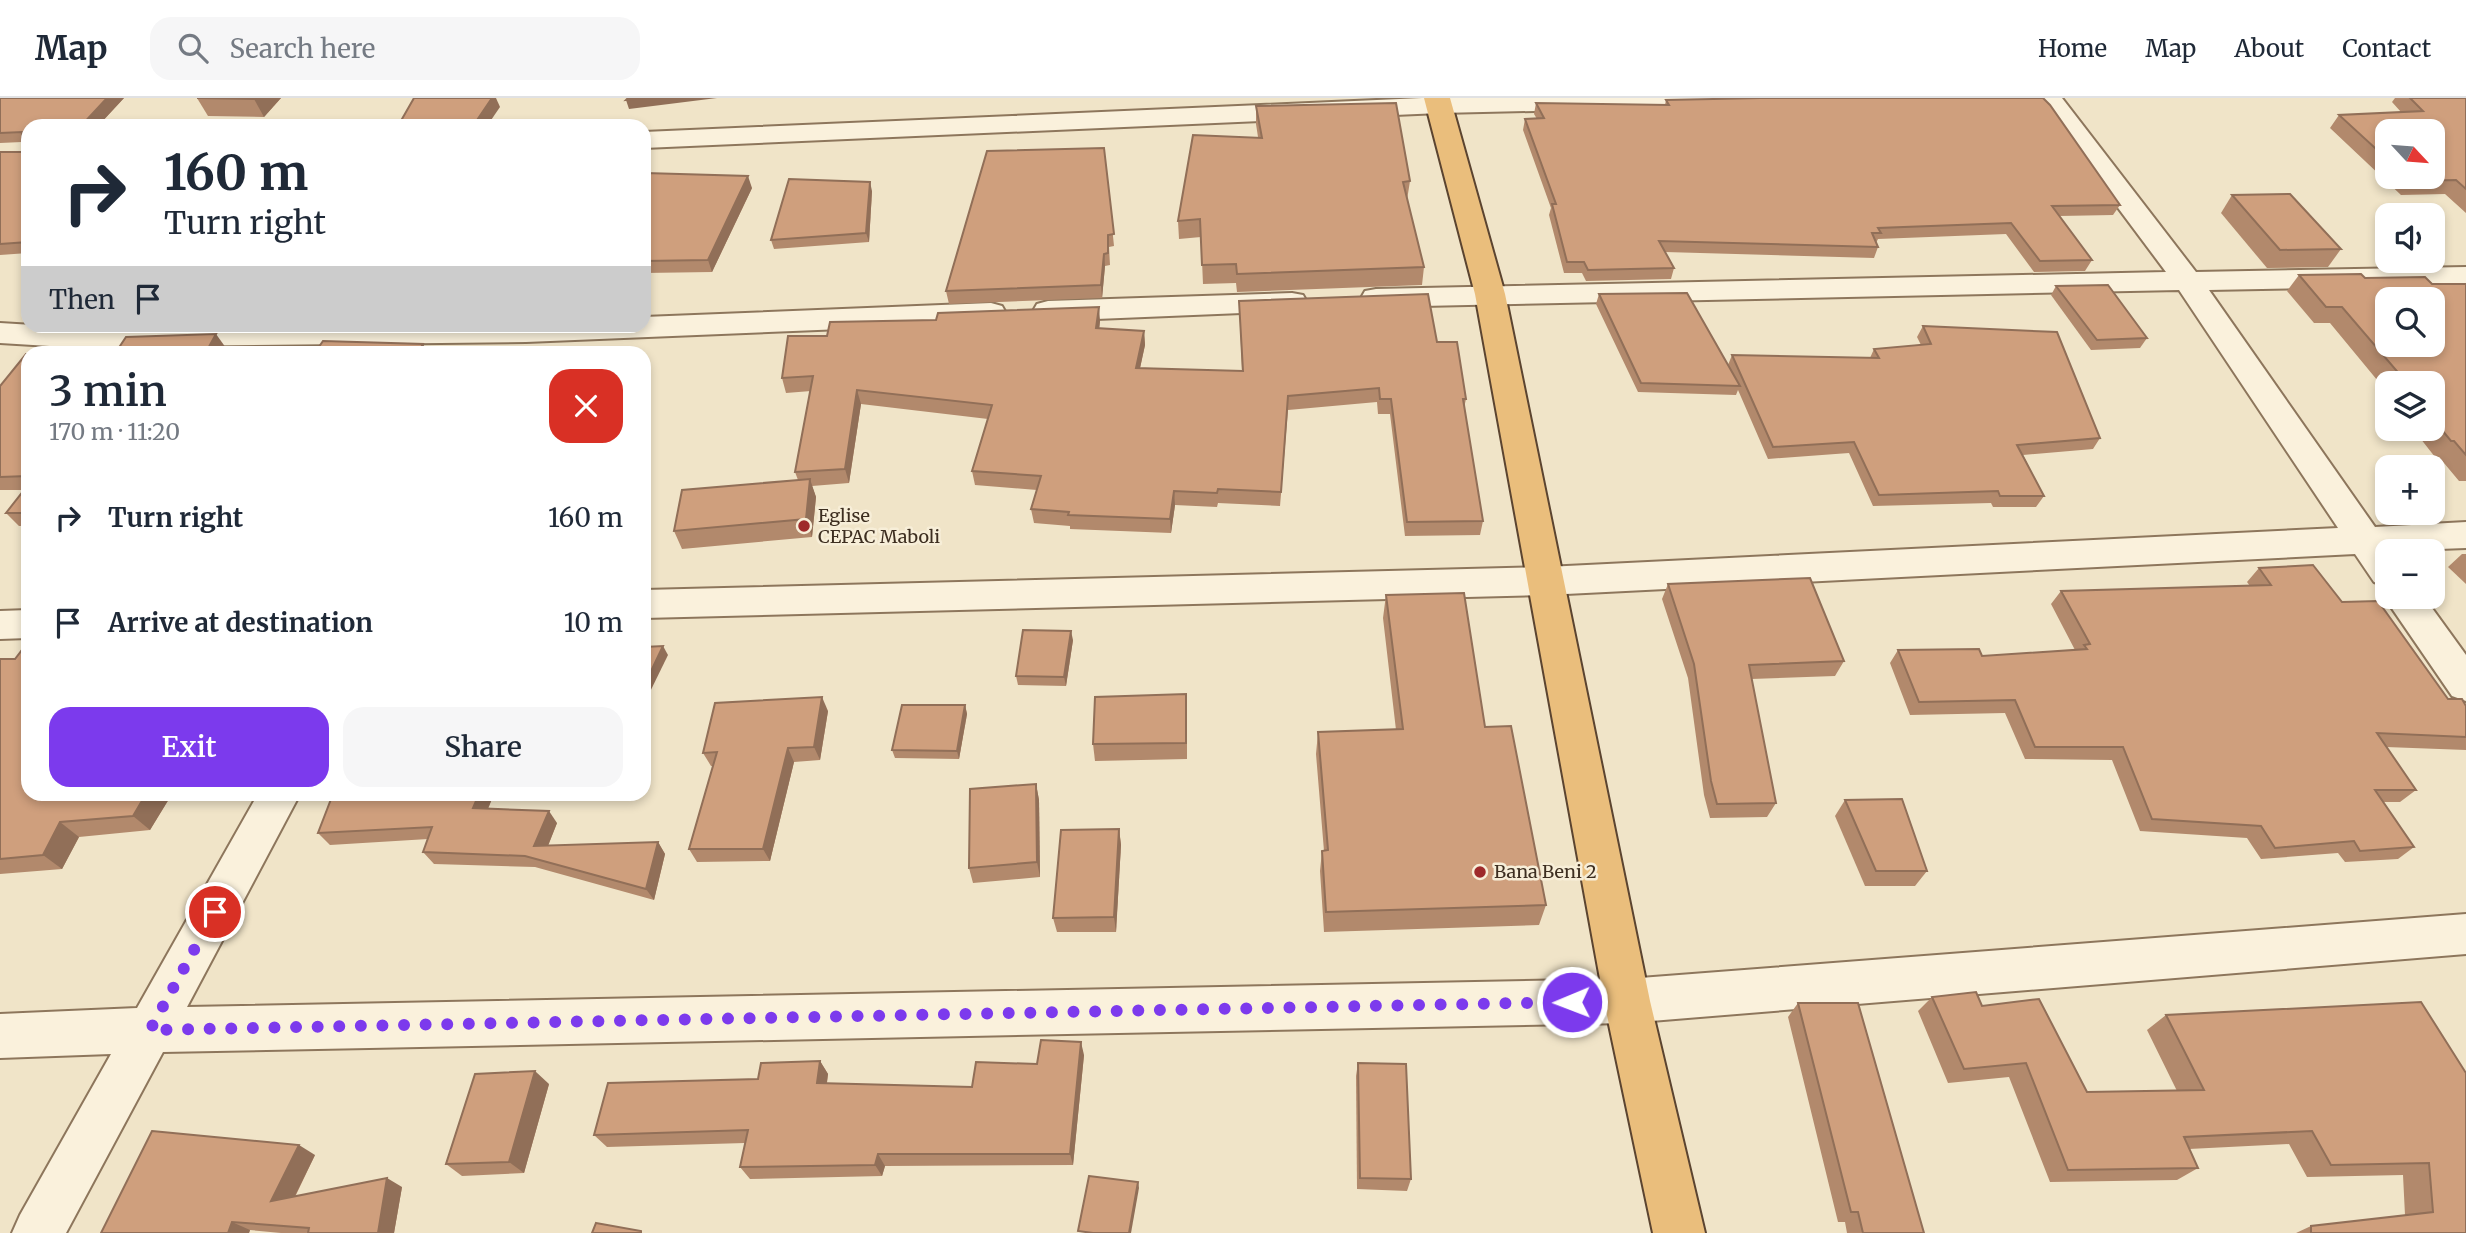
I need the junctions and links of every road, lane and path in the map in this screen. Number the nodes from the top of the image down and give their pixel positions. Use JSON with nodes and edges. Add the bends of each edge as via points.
{"nodes":[{"id":1,"x":1757,"y":98,"type":"edge"},
{"id":2,"x":2049,"y":98,"type":"edge"},
{"id":3,"x":1438,"y":101,"type":"edge"},
{"id":4,"x":651,"y":140,"type":"edge"},
{"id":5,"x":2466,"y":276,"type":"edge"},
{"id":6,"x":2189,"y":283,"type":"junction"},
{"id":7,"x":1490,"y":294,"type":"junction"},
{"id":8,"x":651,"y":331,"type":"edge"},
{"id":9,"x":0,"y":333,"type":"edge"},
{"id":10,"x":611,"y":333,"type":"edge"},
{"id":11,"x":523,"y":337,"type":"edge"},
{"id":12,"x":2466,"y":535,"type":"edge"},
{"id":13,"x":2364,"y":539,"type":"junction"},
{"id":14,"x":2375,"y":555,"type":"edge"},
{"id":15,"x":1545,"y":581,"type":"junction"},
{"id":16,"x":651,"y":604,"type":"edge"},
{"id":17,"x":2412,"y":609,"type":"edge"},
{"id":18,"x":21,"y":624,"type":"edge"},
{"id":19,"x":0,"y":625,"type":"edge"},
{"id":20,"x":2466,"y":685,"type":"edge"},
{"id":21,"x":276,"y":801,"type":"edge"},
{"id":22,"x":2466,"y":934,"type":"edge"},
{"id":23,"x":1627,"y":1001,"type":"junction"},
{"id":24,"x":150,"y":1030,"type":"junction"},
{"id":25,"x":0,"y":1036,"type":"edge"},
{"id":26,"x":38,"y":1233,"type":"edge"},
{"id":27,"x":1679,"y":1233,"type":"edge"}],
"edges":[{"from":1,"to":3,"type":"street"},
{"from":2,"to":6,"type":"street"},
{"from":3,"to":4,"type":"street"},
{"from":3,"to":7,"type":"highway"},
{"from":5,"to":6,"type":"street"},
{"from":6,"to":7,"type":"street"},
{"from":6,"to":13,"type":"street"},
{"from":7,"to":8,"type":"street"},
{"from":7,"to":15,"type":"highway"},
{"from":9,"to":11,"type":"street"},
{"from":10,"to":11,"type":"street"},
{"from":12,"to":13,"type":"street"},
{"from":13,"to":14,"type":"street"},
{"from":13,"to":15,"type":"street"},
{"from":15,"to":16,"type":"street"},
{"from":15,"to":23,"type":"highway"},
{"from":17,"to":20,"type":"street"},
{"from":18,"to":19,"type":"street"},
{"from":21,"to":24,"type":"street"},
{"from":22,"to":23,"type":"street"},
{"from":23,"to":24,"type":"street"},
{"from":23,"to":27,"type":"highway"},
{"from":24,"to":25,"type":"street"},
{"from":24,"to":26,"type":"street"}]}
